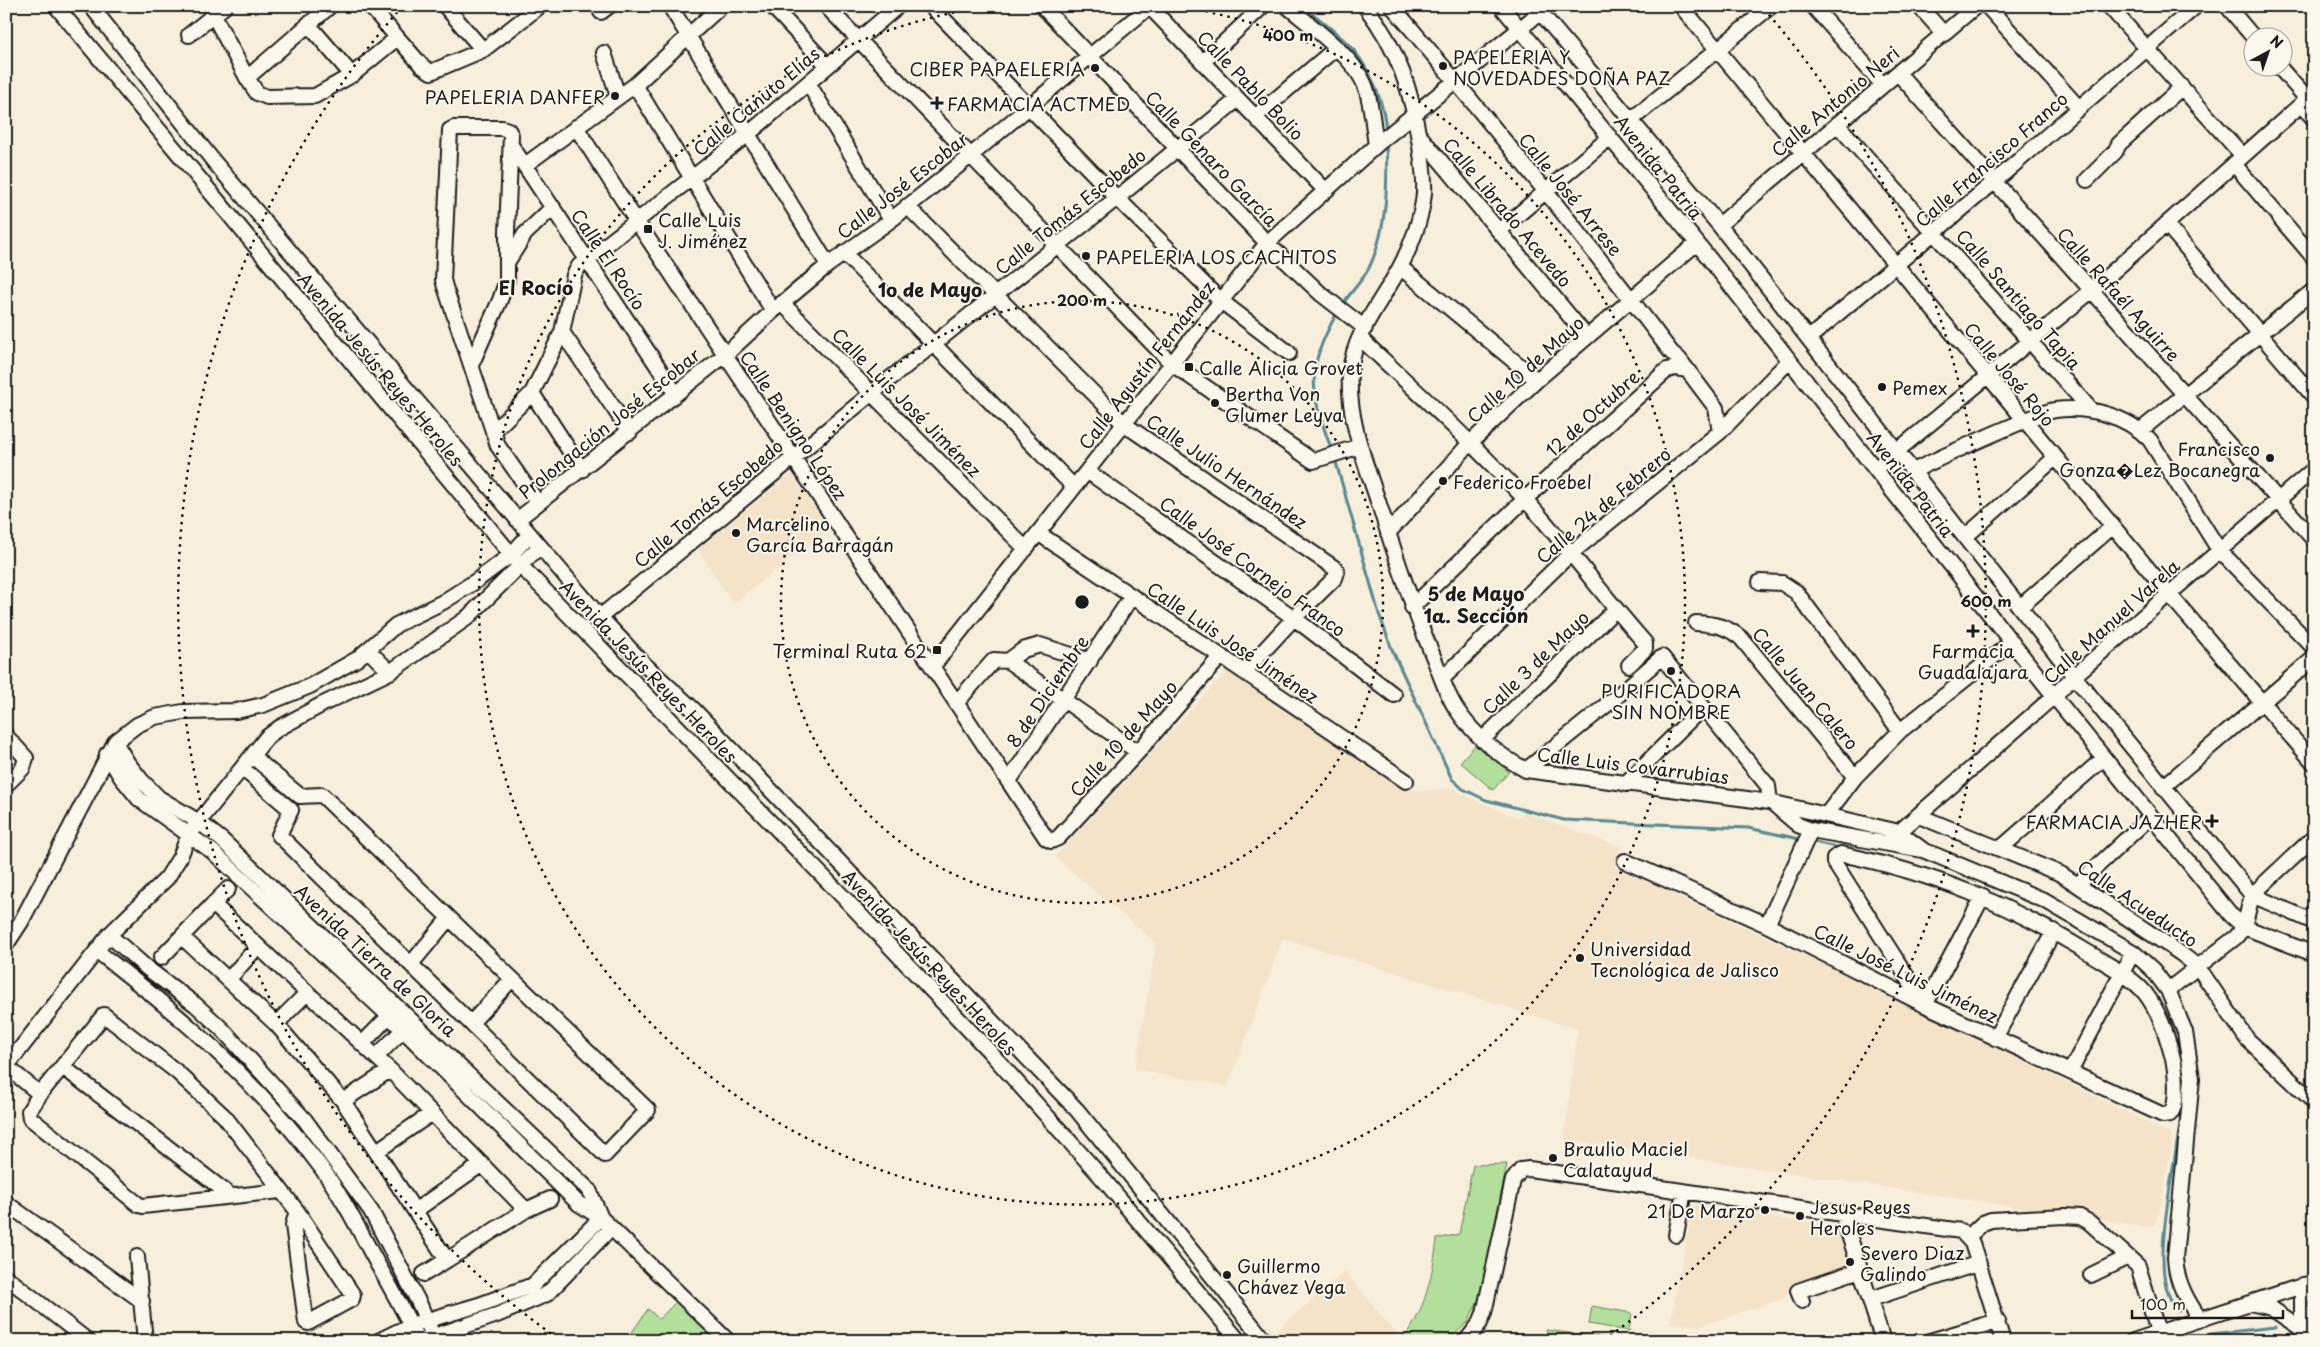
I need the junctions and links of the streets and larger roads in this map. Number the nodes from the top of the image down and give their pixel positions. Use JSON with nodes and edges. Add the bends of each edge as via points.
{"nodes":[{"id":1,"x":56,"y":6,"type":"edge"},
{"id":2,"x":91,"y":6,"type":"edge"},
{"id":3,"x":225,"y":6,"type":"edge"},
{"id":4,"x":330,"y":6,"type":"edge"},
{"id":5,"x":370,"y":6,"type":"edge"},
{"id":6,"x":445,"y":6,"type":"edge"},
{"id":7,"x":540,"y":6,"type":"edge"},
{"id":8,"x":670,"y":6,"type":"edge"},
{"id":9,"x":721,"y":6,"type":"edge"},
{"id":10,"x":772,"y":6,"type":"edge"},
{"id":11,"x":826,"y":6,"type":"edge"},
{"id":12,"x":898,"y":6,"type":"edge"},
{"id":13,"x":931,"y":6,"type":"edge"},
{"id":14,"x":1150,"y":6,"type":"edge"},
{"id":15,"x":1263,"y":6,"type":"edge"},
{"id":16,"x":1287,"y":6,"type":"edge"},
{"id":17,"x":1365,"y":6,"type":"edge"},
{"id":18,"x":1392,"y":6,"type":"edge"},
{"id":19,"x":1501,"y":6,"type":"edge"},
{"id":20,"x":1681,"y":6,"type":"edge"},
{"id":21,"x":1771,"y":6,"type":"edge"},
{"id":22,"x":1813,"y":6,"type":"edge"},
{"id":23,"x":1919,"y":6,"type":"edge"},
{"id":24,"x":1976,"y":6,"type":"edge"},
{"id":25,"x":1987,"y":6,"type":"edge"},
{"id":26,"x":2109,"y":6,"type":"edge"},
{"id":27,"x":2196,"y":6,"type":"edge"},
{"id":28,"x":2227,"y":6,"type":"edge"},
{"id":29,"x":1044,"y":7,"type":"edge"},
{"id":30,"x":1541,"y":8,"type":"edge"},
{"id":31,"x":214,"y":16,"type":"junction"},
{"id":32,"x":308,"y":24,"type":"junction"},
{"id":33,"x":2246,"y":28,"type":"edge"},
{"id":34,"x":1520,"y":29,"type":"junction"},
{"id":35,"x":1944,"y":34,"type":"junction"},
{"id":36,"x":190,"y":35,"type":"dead end"},
{"id":37,"x":688,"y":35,"type":"junction"},
{"id":38,"x":398,"y":38,"type":"junction"},
{"id":39,"x":858,"y":40,"type":"junction"},
{"id":40,"x":1336,"y":48,"type":"junction"},
{"id":41,"x":2147,"y":49,"type":"junction"},
{"id":42,"x":483,"y":50,"type":"junction"},
{"id":43,"x":1717,"y":51,"type":"junction"},
{"id":44,"x":604,"y":53,"type":"dead end"},
{"id":45,"x":1090,"y":57,"type":"junction"},
{"id":46,"x":1203,"y":62,"type":"junction"},
{"id":47,"x":828,"y":66,"type":"junction"},
{"id":48,"x":1898,"y":73,"type":"junction"},
{"id":49,"x":352,"y":75,"type":"junction"},
{"id":50,"x":247,"y":78,"type":"junction"},
{"id":51,"x":2289,"y":78,"type":"edge"},
{"id":52,"x":1455,"y":80,"type":"junction"},
{"id":53,"x":808,"y":83,"type":"junction"},
{"id":54,"x":635,"y":85,"type":"junction"},
{"id":55,"x":1883,"y":86,"type":"junction"},
{"id":56,"x":2182,"y":87,"type":"junction"},
{"id":57,"x":618,"y":96,"type":"junction"},
{"id":58,"x":1238,"y":99,"type":"junction"},
{"id":59,"x":2307,"y":99,"type":"edge"},
{"id":60,"x":1029,"y":107,"type":"junction"},
{"id":61,"x":2079,"y":108,"type":"junction"},
{"id":62,"x":1412,"y":116,"type":"junction"},
{"id":63,"x":1255,"y":117,"type":"junction"},
{"id":64,"x":2314,"y":119,"type":"edge"},
{"id":65,"x":1631,"y":120,"type":"junction"},
{"id":66,"x":1837,"y":124,"type":"junction"},
{"id":67,"x":576,"y":127,"type":"junction"},
{"id":68,"x":1418,"y":134,"type":"junction"},
{"id":69,"x":747,"y":135,"type":"junction"},
{"id":70,"x":1610,"y":137,"type":"junction"},
{"id":71,"x":1378,"y":143,"type":"junction"},
{"id":72,"x":511,"y":145,"type":"junction"},
{"id":73,"x":1178,"y":149,"type":"junction"},
{"id":74,"x":1802,"y":154,"type":"junction"},
{"id":75,"x":969,"y":157,"type":"junction"},
{"id":76,"x":2238,"y":160,"type":"junction"},
{"id":77,"x":524,"y":165,"type":"junction"},
{"id":78,"x":691,"y":179,"type":"junction"},
{"id":79,"x":2087,"y":180,"type":"dead end"},
{"id":80,"x":1994,"y":182,"type":"junction"},
{"id":81,"x":1325,"y":190,"type":"junction"},
{"id":82,"x":1545,"y":192,"type":"junction"},
{"id":83,"x":1117,"y":198,"type":"junction"},
{"id":84,"x":907,"y":206,"type":"junction"},
{"id":85,"x":553,"y":207,"type":"junction"},
{"id":86,"x":891,"y":220,"type":"junction"},
{"id":87,"x":637,"y":222,"type":"junction"},
{"id":88,"x":2166,"y":224,"type":"junction"},
{"id":89,"x":1719,"y":225,"type":"junction"},
{"id":90,"x":1499,"y":231,"type":"junction"},
{"id":91,"x":1935,"y":232,"type":"junction"},
{"id":92,"x":1267,"y":243,"type":"junction"},
{"id":93,"x":1697,"y":243,"type":"junction"},
{"id":94,"x":1056,"y":246,"type":"junction"},
{"id":95,"x":844,"y":253,"type":"junction"},
{"id":96,"x":2314,"y":258,"type":"edge"},
{"id":97,"x":587,"y":259,"type":"junction"},
{"id":98,"x":508,"y":261,"type":"junction"},
{"id":99,"x":828,"y":265,"type":"junction"},
{"id":100,"x":1895,"y":266,"type":"junction"},
{"id":101,"x":1400,"y":267,"type":"junction"},
{"id":102,"x":2314,"y":290,"type":"edge"},
{"id":103,"x":2091,"y":291,"type":"junction"},
{"id":104,"x":995,"y":295,"type":"junction"},
{"id":105,"x":1631,"y":300,"type":"junction"},
{"id":106,"x":1220,"y":301,"type":"junction"},
{"id":107,"x":777,"y":307,"type":"junction"},
{"id":108,"x":562,"y":332,"type":"junction"},
{"id":109,"x":1362,"y":333,"type":"junction"},
{"id":110,"x":2260,"y":334,"type":"junction"},
{"id":111,"x":1587,"y":337,"type":"junction"},
{"id":112,"x":1809,"y":338,"type":"junction"},
{"id":113,"x":2030,"y":341,"type":"junction"},
{"id":114,"x":932,"y":344,"type":"junction"},
{"id":115,"x":1670,"y":352,"type":"junction"},
{"id":116,"x":1289,"y":353,"type":"dead end"},
{"id":117,"x":725,"y":355,"type":"junction"},
{"id":118,"x":1789,"y":361,"type":"junction"},
{"id":119,"x":472,"y":363,"type":"junction"},
{"id":120,"x":1172,"y":364,"type":"junction"},
{"id":121,"x":1667,"y":370,"type":"junction"},
{"id":122,"x":1686,"y":370,"type":"junction"},
{"id":123,"x":1988,"y":376,"type":"junction"},
{"id":124,"x":1537,"y":380,"type":"junction"},
{"id":125,"x":532,"y":393,"type":"junction"},
{"id":126,"x":872,"y":393,"type":"junction"},
{"id":127,"x":676,"y":394,"type":"junction"},
{"id":128,"x":2184,"y":395,"type":"junction"},
{"id":129,"x":2314,"y":397,"type":"edge"},
{"id":130,"x":1716,"y":408,"type":"junction"},
{"id":131,"x":2091,"y":410,"type":"junction"},
{"id":132,"x":1741,"y":411,"type":"junction"},
{"id":133,"x":2024,"y":421,"type":"junction"},
{"id":134,"x":1124,"y":424,"type":"junction"},
{"id":135,"x":2141,"y":430,"type":"junction"},
{"id":136,"x":493,"y":432,"type":"junction"},
{"id":137,"x":630,"y":432,"type":"junction"},
{"id":138,"x":1720,"y":432,"type":"junction"},
{"id":139,"x":1471,"y":442,"type":"junction"},
{"id":140,"x":1354,"y":448,"type":"junction"},
{"id":141,"x":1897,"y":450,"type":"junction"},
{"id":142,"x":794,"y":457,"type":"junction"},
{"id":143,"x":2055,"y":458,"type":"junction"},
{"id":144,"x":1875,"y":469,"type":"junction"},
{"id":145,"x":2314,"y":469,"type":"edge"},
{"id":146,"x":582,"y":470,"type":"junction"},
{"id":147,"x":1087,"y":471,"type":"junction"},
{"id":148,"x":1913,"y":471,"type":"junction"},
{"id":149,"x":1074,"y":487,"type":"junction"},
{"id":150,"x":1525,"y":499,"type":"junction"},
{"id":151,"x":2278,"y":500,"type":"junction"},
{"id":152,"x":538,"y":503,"type":"junction"},
{"id":153,"x":517,"y":520,"type":"junction"},
{"id":154,"x":2112,"y":526,"type":"junction"},
{"id":155,"x":1038,"y":533,"type":"junction"},
{"id":156,"x":1388,"y":533,"type":"junction"},
{"id":157,"x":529,"y":535,"type":"junction"},
{"id":158,"x":1965,"y":537,"type":"junction"},
{"id":159,"x":2314,"y":540,"type":"edge"},
{"id":160,"x":539,"y":547,"type":"junction"},
{"id":161,"x":1026,"y":549,"type":"junction"},
{"id":162,"x":2219,"y":550,"type":"junction"},
{"id":163,"x":1570,"y":554,"type":"junction"},
{"id":164,"x":516,"y":559,"type":"junction"},
{"id":165,"x":1760,"y":582,"type":"dead end"},
{"id":166,"x":2169,"y":594,"type":"junction"},
{"id":167,"x":1132,"y":596,"type":"junction"},
{"id":168,"x":1412,"y":607,"type":"junction"},
{"id":169,"x":2020,"y":607,"type":"junction"},
{"id":170,"x":1615,"y":610,"type":"junction"},
{"id":171,"x":600,"y":617,"type":"junction"},
{"id":172,"x":1294,"y":618,"type":"junction"},
{"id":173,"x":1696,"y":623,"type":"dead end"},
{"id":174,"x":2012,"y":642,"type":"junction"},
{"id":175,"x":2314,"y":648,"type":"edge"},
{"id":176,"x":368,"y":650,"type":"junction"},
{"id":177,"x":1220,"y":657,"type":"junction"},
{"id":178,"x":2314,"y":658,"type":"edge"},
{"id":179,"x":1008,"y":661,"type":"junction"},
{"id":180,"x":1090,"y":661,"type":"junction"},
{"id":181,"x":1628,"y":665,"type":"dead end"},
{"id":182,"x":933,"y":666,"type":"junction"},
{"id":183,"x":390,"y":672,"type":"junction"},
{"id":184,"x":1244,"y":672,"type":"junction"},
{"id":185,"x":2074,"y":676,"type":"junction"},
{"id":186,"x":1442,"y":679,"type":"junction"},
{"id":187,"x":1394,"y":695,"type":"dead end"},
{"id":188,"x":2054,"y":696,"type":"junction"},
{"id":189,"x":1065,"y":699,"type":"junction"},
{"id":190,"x":957,"y":702,"type":"junction"},
{"id":191,"x":2262,"y":703,"type":"junction"},
{"id":192,"x":1702,"y":708,"type":"junction"},
{"id":193,"x":1900,"y":731,"type":"junction"},
{"id":194,"x":6,"y":736,"type":"edge"},
{"id":195,"x":1482,"y":740,"type":"junction"},
{"id":196,"x":115,"y":742,"type":"junction"},
{"id":197,"x":1138,"y":752,"type":"junction"},
{"id":198,"x":107,"y":754,"type":"junction"},
{"id":199,"x":252,"y":756,"type":"junction"},
{"id":200,"x":2104,"y":758,"type":"junction"},
{"id":201,"x":2314,"y":763,"type":"edge"},
{"id":202,"x":242,"y":768,"type":"junction"},
{"id":203,"x":1526,"y":770,"type":"junction"},
{"id":204,"x":1855,"y":777,"type":"junction"},
{"id":205,"x":1009,"y":780,"type":"junction"},
{"id":206,"x":1406,"y":781,"type":"dead end"},
{"id":207,"x":1625,"y":784,"type":"junction"},
{"id":208,"x":6,"y":785,"type":"edge"},
{"id":209,"x":2163,"y":787,"type":"junction"},
{"id":210,"x":1770,"y":802,"type":"junction"},
{"id":211,"x":1827,"y":814,"type":"junction"},
{"id":212,"x":1919,"y":816,"type":"junction"},
{"id":213,"x":2151,"y":816,"type":"junction"},
{"id":214,"x":199,"y":822,"type":"junction"},
{"id":215,"x":1810,"y":833,"type":"junction"},
{"id":216,"x":190,"y":834,"type":"junction"},
{"id":217,"x":2314,"y":837,"type":"edge"},
{"id":218,"x":1897,"y":839,"type":"junction"},
{"id":219,"x":1051,"y":841,"type":"joint"},
{"id":220,"x":2001,"y":848,"type":"junction"},
{"id":221,"x":1625,"y":861,"type":"dead end"},
{"id":222,"x":2078,"y":884,"type":"junction"},
{"id":223,"x":228,"y":889,"type":"dead end"},
{"id":224,"x":2252,"y":895,"type":"junction"},
{"id":225,"x":1983,"y":896,"type":"junction"},
{"id":226,"x":213,"y":904,"type":"junction"},
{"id":227,"x":449,"y":918,"type":"junction"},
{"id":228,"x":2314,"y":922,"type":"edge"},
{"id":229,"x":1767,"y":925,"type":"junction"},
{"id":230,"x":2244,"y":927,"type":"junction"},
{"id":231,"x":2054,"y":931,"type":"junction"},
{"id":232,"x":109,"y":935,"type":"junction"},
{"id":233,"x":182,"y":937,"type":"junction"},
{"id":234,"x":6,"y":945,"type":"edge"},
{"id":235,"x":258,"y":946,"type":"junction"},
{"id":236,"x":2298,"y":948,"type":"junction"},
{"id":237,"x":97,"y":951,"type":"junction"},
{"id":238,"x":2314,"y":954,"type":"edge"},
{"id":239,"x":161,"y":958,"type":"dead end"},
{"id":240,"x":411,"y":964,"type":"junction"},
{"id":241,"x":2128,"y":964,"type":"junction"},
{"id":242,"x":2198,"y":967,"type":"junction"},
{"id":243,"x":2314,"y":967,"type":"edge"},
{"id":244,"x":229,"y":979,"type":"junction"},
{"id":245,"x":512,"y":979,"type":"junction"},
{"id":246,"x":2168,"y":990,"type":"junction"},
{"id":247,"x":308,"y":993,"type":"junction"},
{"id":248,"x":1925,"y":1005,"type":"junction"},
{"id":249,"x":389,"y":1016,"type":"junction"},
{"id":250,"x":471,"y":1023,"type":"junction"},
{"id":251,"x":276,"y":1024,"type":"junction"},
{"id":252,"x":403,"y":1030,"type":"junction"},
{"id":253,"x":1008,"y":1037,"type":"junction"},
{"id":254,"x":1995,"y":1038,"type":"junction"},
{"id":255,"x":362,"y":1044,"type":"junction"},
{"id":256,"x":990,"y":1051,"type":"junction"},
{"id":257,"x":376,"y":1057,"type":"junction"},
{"id":258,"x":6,"y":1067,"type":"edge"},
{"id":259,"x":63,"y":1067,"type":"junction"},
{"id":260,"x":390,"y":1070,"type":"junction"},
{"id":261,"x":2070,"y":1072,"type":"junction"},
{"id":262,"x":40,"y":1094,"type":"junction"},
{"id":263,"x":343,"y":1101,"type":"junction"},
{"id":264,"x":2314,"y":1102,"type":"edge"},
{"id":265,"x":432,"y":1113,"type":"junction"},
{"id":266,"x":377,"y":1151,"type":"junction"},
{"id":267,"x":482,"y":1164,"type":"junction"},
{"id":268,"x":280,"y":1190,"type":"junction"},
{"id":269,"x":1684,"y":1191,"type":"junction"},
{"id":270,"x":231,"y":1196,"type":"junction"},
{"id":271,"x":550,"y":1199,"type":"dead end"},
{"id":272,"x":6,"y":1203,"type":"edge"},
{"id":273,"x":416,"y":1210,"type":"junction"},
{"id":274,"x":526,"y":1210,"type":"junction"},
{"id":275,"x":297,"y":1211,"type":"junction"},
{"id":276,"x":1842,"y":1213,"type":"junction"},
{"id":277,"x":601,"y":1218,"type":"junction"},
{"id":278,"x":612,"y":1228,"type":"junction"},
{"id":279,"x":1676,"y":1235,"type":"dead end"},
{"id":280,"x":1968,"y":1237,"type":"junction"},
{"id":281,"x":137,"y":1256,"type":"dead end"},
{"id":282,"x":2128,"y":1257,"type":"junction"},
{"id":283,"x":447,"y":1260,"type":"junction"},
{"id":284,"x":1979,"y":1263,"type":"junction"},
{"id":285,"x":1860,"y":1270,"type":"junction"},
{"id":286,"x":424,"y":1274,"type":"dead end"},
{"id":287,"x":2091,"y":1275,"type":"dead end"},
{"id":288,"x":6,"y":1277,"type":"edge"},
{"id":289,"x":2308,"y":1284,"type":"edge"},
{"id":290,"x":1871,"y":1299,"type":"junction"},
{"id":291,"x":142,"y":1301,"type":"junction"},
{"id":292,"x":1802,"y":1301,"type":"dead end"},
{"id":293,"x":2251,"y":1303,"type":"junction"},
{"id":294,"x":2200,"y":1319,"type":"junction"},
{"id":295,"x":428,"y":1320,"type":"junction"},
{"id":296,"x":1998,"y":1321,"type":"junction"},
{"id":297,"x":411,"y":1326,"type":"junction"},
{"id":298,"x":2307,"y":1331,"type":"edge"},
{"id":299,"x":2158,"y":1332,"type":"junction"},
{"id":300,"x":2174,"y":1334,"type":"edge"},
{"id":301,"x":424,"y":1339,"type":"edge"},
{"id":302,"x":88,"y":1341,"type":"edge"},
{"id":303,"x":145,"y":1341,"type":"edge"},
{"id":304,"x":378,"y":1341,"type":"edge"},
{"id":305,"x":728,"y":1341,"type":"edge"},
{"id":306,"x":1239,"y":1341,"type":"edge"},
{"id":307,"x":1265,"y":1341,"type":"edge"},
{"id":308,"x":1466,"y":1341,"type":"edge"},
{"id":309,"x":1883,"y":1341,"type":"edge"},
{"id":310,"x":1930,"y":1341,"type":"edge"},
{"id":311,"x":2003,"y":1341,"type":"edge"},
{"id":312,"x":2133,"y":1341,"type":"edge"}],
"edges":[{"from":1,"to":164,"type":"street","name":"Avenida Jesús Reyes Heroles"},
{"from":2,"to":153,"type":"street","name":"Avenida Jesús Reyes Heroles","via":[[215,163]]},
{"from":3,"to":31,"type":"street"},
{"from":4,"to":32,"type":"street"},
{"from":5,"to":38,"type":"street"},
{"from":6,"to":42,"type":"street"},
{"from":7,"to":42,"type":"street"},
{"from":8,"to":37,"type":"street"},
{"from":9,"to":37,"type":"street"},
{"from":10,"to":47,"type":"street"},
{"from":11,"to":39,"type":"street"},
{"from":12,"to":39,"type":"street","name":"Calle Canuto Elías"},
{"from":13,"to":60,"type":"street"},
{"from":14,"to":45,"type":"street","name":"Calle José Escobar"},
{"from":14,"to":46,"type":"street","name":"Calle Pablo Bolio"},
{"from":15,"to":46,"type":"street"},
{"from":16,"to":40,"type":"street"},
{"from":17,"to":62,"type":"street","name":"Calle Luis Covarrubias","via":[[1398,58]]},
{"from":18,"to":52,"type":"street","name":"Calle José Arrese"},
{"from":19,"to":34,"type":"street","name":"Avenida Patria"},
{"from":20,"to":43,"type":"street","name":"Calle José Rojo"},
{"from":21,"to":43,"type":"street"},
{"from":22,"to":55,"type":"street"},
{"from":23,"to":35,"type":"street"},
{"from":24,"to":35,"type":"street","name":"Calle Antonio Neri"},
{"from":25,"to":61,"type":"street"},
{"from":26,"to":41,"type":"street"},
{"from":27,"to":41,"type":"street","name":"Calle Francisco Franco"},
{"from":28,"to":33,"type":"street"},
{"from":29,"to":45,"type":"street","name":"Calle Genaro García"},
{"from":30,"to":34,"type":"street","name":"Calle Agustín Fernández"},
{"from":30,"to":65,"type":"street","name":"Avenida Patria"},
{"from":31,"to":36,"type":"street"},
{"from":31,"to":50,"type":"street"},
{"from":32,"to":49,"type":"street"},
{"from":32,"to":50,"type":"street"},
{"from":34,"to":52,"type":"street","name":"Calle Agustín Fernández"},
{"from":34,"to":70,"type":"street","name":"Avenida Patria"},
{"from":35,"to":48,"type":"street","name":"Calle Antonio Neri"},
{"from":37,"to":54,"type":"street"},
{"from":37,"to":69,"type":"street"},
{"from":38,"to":42,"type":"street","via":[[427,71],[436,71]]},
{"from":38,"to":49,"type":"street"},
{"from":39,"to":47,"type":"street","name":"Calle Canuto Elías"},
{"from":39,"to":75,"type":"street"},
{"from":40,"to":63,"type":"street"},
{"from":40,"to":71,"type":"street","via":[[1366,87]]},
{"from":41,"to":56,"type":"street"},
{"from":41,"to":61,"type":"street","name":"Calle Francisco Franco"},
{"from":43,"to":65,"type":"street"},
{"from":43,"to":74,"type":"street","name":"Calle José Rojo"},
{"from":44,"to":57,"type":"street"},
{"from":45,"to":60,"type":"street","name":"Calle José Escobar"},
{"from":45,"to":73,"type":"street","name":"Calle Genaro García"},
{"from":46,"to":58,"type":"street","name":"Calle Pablo Bolio"},
{"from":47,"to":53,"type":"street","name":"Calle Canuto Elías"},
{"from":48,"to":55,"type":"street","name":"Calle Antonio Neri"},
{"from":48,"to":80,"type":"street","name":"Calle Rafaél Aguirre"},
{"from":49,"to":50,"type":"street","via":[[308,98],[267,97],[257,93]]},
{"from":51,"to":59,"type":"street"},
{"from":52,"to":62,"type":"street","name":"Calle Agustín Fernández"},
{"from":52,"to":82,"type":"street","name":"Calle José Arrese"},
{"from":53,"to":69,"type":"street","name":"Calle Canuto Elías"},
{"from":53,"to":86,"type":"street"},
{"from":54,"to":57,"type":"street"},
{"from":54,"to":78,"type":"street","name":"Calle Luis José Jiménez"},
{"from":55,"to":66,"type":"street","name":"Calle Antonio Neri"},
{"from":56,"to":76,"type":"street"},
{"from":56,"to":79,"type":"street","via":[[2119,144]]},
{"from":57,"to":67,"type":"street"},
{"from":58,"to":63,"type":"street","name":"Calle Pablo Bolio"},
{"from":58,"to":73,"type":"street","name":"Calle Tomás Escobedo"},
{"from":59,"to":64,"type":"street"},
{"from":59,"to":76,"type":"street"},
{"from":60,"to":75,"type":"street","name":"Calle José Escobar"},
{"from":60,"to":83,"type":"street"},
{"from":61,"to":80,"type":"street","name":"Calle Francisco Franco"},
{"from":62,"to":68,"type":"street","name":"Calle Luis Covarrubias"},
{"from":62,"to":71,"type":"street","name":"Calle Agustín Fernández"},
{"from":63,"to":81,"type":"street","name":"Calle Pablo Bolio"},
{"from":65,"to":89,"type":"street","name":"Avenida Patria"},
{"from":66,"to":74,"type":"street","name":"Calle Antonio Neri"},
{"from":66,"to":91,"type":"street","name":"Calle Santiago Tapia"},
{"from":67,"to":77,"type":"street"},
{"from":67,"to":87,"type":"street","name":"Calle Benigno López"},
{"from":68,"to":90,"type":"street","name":"Calle Librado Acevedo"},
{"from":68,"to":101,"type":"street","name":"Calle Luis Covarrubias","via":[[1424,193],[1421,212]]},
{"from":69,"to":78,"type":"street","name":"Calle Canuto Elías"},
{"from":69,"to":99,"type":"street"},
{"from":70,"to":82,"type":"street"},
{"from":70,"to":93,"type":"street","name":"Avenida Patria"},
{"from":71,"to":81,"type":"street","name":"Calle Agustín Fernández"},
{"from":72,"to":77,"type":"street","name":"Calle El Rocío"},
{"from":72,"to":98,"type":"street"},
{"from":72,"to":119,"type":"street","via":[[512,135],[508,130],[450,130],[444,280]]},
{"from":73,"to":83,"type":"street","name":"Calle Tomás Escobedo"},
{"from":73,"to":92,"type":"street","name":"Calle Genaro García"},
{"from":74,"to":89,"type":"street","name":"Calle Antonio Neri"},
{"from":74,"to":100,"type":"street","name":"Calle José Rojo"},
{"from":75,"to":84,"type":"street","name":"Calle José Escobar"},
{"from":75,"to":94,"type":"street"},
{"from":76,"to":88,"type":"street"},
{"from":76,"to":96,"type":"street"},
{"from":77,"to":85,"type":"street","name":"Calle El Rocío"},
{"from":78,"to":87,"type":"street","name":"Calle Canuto Elías"},
{"from":78,"to":107,"type":"street","name":"Calle Luis José Jiménez"},
{"from":80,"to":91,"type":"street","name":"Calle Francisco Franco"},
{"from":80,"to":103,"type":"street","name":"Calle Rafaél Aguirre"},
{"from":81,"to":92,"type":"street","name":"Calle Agustín Fernández"},
{"from":82,"to":90,"type":"street"},
{"from":82,"to":105,"type":"street","name":"Calle José Arrese"},
{"from":83,"to":94,"type":"street","name":"Calle Tomás Escobedo"},
{"from":83,"to":106,"type":"street"},
{"from":84,"to":86,"type":"street","name":"Calle José Escobar"},
{"from":84,"to":104,"type":"street","name":"Calle Julio Hernández"},
{"from":85,"to":97,"type":"street","name":"Calle El Rocío"},
{"from":85,"to":98,"type":"street","via":[[525,234]]},
{"from":86,"to":95,"type":"street","name":"Calle José Escobar"},
{"from":87,"to":97,"type":"street","name":"Calle Canuto Elías"},
{"from":87,"to":117,"type":"street","name":"Calle Benigno López"},
{"from":88,"to":103,"type":"street"},
{"from":88,"to":110,"type":"street"},
{"from":89,"to":112,"type":"street","name":"Avenida Patria"},
{"from":90,"to":111,"type":"street","name":"Calle Librado Acevedo"},
{"from":91,"to":100,"type":"street","name":"Calle Francisco Franco"},
{"from":91,"to":113,"type":"street","name":"Calle Santiago Tapia"},
{"from":92,"to":106,"type":"street","name":"Calle Agustín Fernández"},
{"from":92,"to":109,"type":"street","name":"Calle Genaro García","via":[[1350,317]]},
{"from":93,"to":105,"type":"street","name":"Calle 10 de Mayo"},
{"from":93,"to":118,"type":"street","name":"Avenida Patria"},
{"from":94,"to":104,"type":"street","name":"Calle Tomás Escobedo"},
{"from":94,"to":120,"type":"street"},
{"from":95,"to":99,"type":"street","name":"Calle José Escobar"},
{"from":95,"to":114,"type":"street"},
{"from":97,"to":108,"type":"street","name":"Calle Canuto Elías","via":[[574,275]]},
{"from":97,"to":127,"type":"street","name":"Calle El Rocío"},
{"from":98,"to":119,"type":"street","via":[[507,280],[500,300]]},
{"from":99,"to":107,"type":"street","name":"Calle José Escobar"},
{"from":100,"to":112,"type":"street","name":"Calle Francisco Franco"},
{"from":100,"to":123,"type":"street","name":"Calle José Rojo"},
{"from":101,"to":109,"type":"street","name":"Calle Luis Covarrubias"},
{"from":101,"to":124,"type":"street"},
{"from":102,"to":110,"type":"street"},
{"from":103,"to":113,"type":"street"},
{"from":103,"to":128,"type":"street","name":"Calle Rafaél Aguirre"},
{"from":104,"to":114,"type":"street","name":"Calle Tomás Escobedo"},
{"from":104,"to":134,"type":"street","name":"Calle Julio Hernández"},
{"from":105,"to":111,"type":"street","name":"Calle 10 de Mayo"},
{"from":105,"to":115,"type":"street","name":"Calle José Arrese"},
{"from":106,"to":116,"type":"street"},
{"from":106,"to":120,"type":"street","name":"Calle Agustín Fernández"},
{"from":107,"to":117,"type":"street","name":"Calle José Escobar"},
{"from":107,"to":126,"type":"street","name":"Calle Luis José Jiménez"},
{"from":108,"to":125,"type":"street","name":"Calle Canuto Elías"},
{"from":108,"to":137,"type":"street"},
{"from":109,"to":139,"type":"street","name":"Calle Genaro García"},
{"from":109,"to":140,"type":"street","name":"Calle Luis Covarrubias","via":[[1352,362],[1350,388]]},
{"from":110,"to":128,"type":"street"},
{"from":110,"to":129,"type":"street"},
{"from":111,"to":124,"type":"street","name":"Calle 10 de Mayo"},
{"from":112,"to":141,"type":"street","name":"Avenida Patria"},
{"from":113,"to":123,"type":"street"},
{"from":113,"to":131,"type":"street","name":"Calle Santiago Tapia"},
{"from":114,"to":126,"type":"street","name":"Calle Tomás Escobedo"},
{"from":114,"to":149,"type":"street"},
{"from":115,"to":121,"type":"street","name":"12 de Octubre"},
{"from":115,"to":122,"type":"street","name":"Calle José Arrese"},
{"from":117,"to":127,"type":"street","name":"Prolongación José Escobar"},
{"from":117,"to":142,"type":"street","name":"Calle Benigno López"},
{"from":118,"to":132,"type":"street","name":"Calle 24 de Febrero"},
{"from":118,"to":144,"type":"street","name":"Avenida Patria"},
{"from":119,"to":136,"type":"street"},
{"from":120,"to":134,"type":"street","name":"Calle Agustín Fernández"},
{"from":120,"to":140,"type":"street","via":[[1313,461]]},
{"from":121,"to":122,"type":"street","name":"12 de Octubre"},
{"from":121,"to":150,"type":"street","name":"12 de Octubre"},
{"from":122,"to":130,"type":"street","name":"Calle José Arrese"},
{"from":123,"to":133,"type":"street","name":"Calle José Rojo"},
{"from":123,"to":141,"type":"street"},
{"from":124,"to":139,"type":"street","name":"Calle 10 de Mayo"},
{"from":125,"to":136,"type":"street","name":"Calle Canuto Elías"},
{"from":125,"to":146,"type":"street"},
{"from":126,"to":142,"type":"street","name":"Calle Tomás Escobedo"},
{"from":126,"to":161,"type":"street","name":"Calle Luis José Jiménez"},
{"from":127,"to":137,"type":"street","name":"Prolongación José Escobar"},
{"from":128,"to":135,"type":"street"},
{"from":128,"to":151,"type":"street","name":"Calle Rafaél Aguirre"},
{"from":130,"to":132,"type":"street"},
{"from":130,"to":138,"type":"street","name":"Calle José Arrese"},
{"from":131,"to":133,"type":"street","via":[[2052,410]]},
{"from":131,"to":135,"type":"street"},
{"from":132,"to":138,"type":"street","name":"Calle 24 de Febrero"},
{"from":133,"to":143,"type":"street","name":"Calle José Rojo"},
{"from":133,"to":148,"type":"street"},
{"from":134,"to":147,"type":"street","name":"Calle Agustín Fernández"},
{"from":134,"to":172,"type":"street","name":"Calle Julio Hernández","via":[[1333,566],[1337,572],[1335,578]]},
{"from":135,"to":162,"type":"street","via":[[2159,453]]},
{"from":136,"to":152,"type":"street","via":[[502,453]]},
{"from":137,"to":146,"type":"street","name":"Prolongación José Escobar"},
{"from":138,"to":163,"type":"street","name":"Calle 24 de Febrero"},
{"from":139,"to":150,"type":"street","name":"Calle Genaro García"},
{"from":139,"to":156,"type":"street","name":"Calle 10 de Mayo"},
{"from":140,"to":156,"type":"street","name":"Calle Luis Covarrubias"},
{"from":141,"to":144,"type":"street"},
{"from":141,"to":148,"type":"street","name":"Avenida Patria"},
{"from":142,"to":171,"type":"street","name":"Calle Tomás Escobedo"},
{"from":142,"to":182,"type":"street","name":"Calle Benigno López"},
{"from":143,"to":154,"type":"street","name":"Calle José Rojo"},
{"from":143,"to":158,"type":"street"},
{"from":144,"to":174,"type":"street","name":"Avenida Patria"},
{"from":145,"to":151,"type":"street","name":"Calle Manuel Varela"},
{"from":146,"to":152,"type":"street","name":"Prolongación José Escobar"},
{"from":147,"to":149,"type":"street","name":"Calle Agustín Fernández"},
{"from":147,"to":172,"type":"street","name":"Calle José Cornejo Franco"},
{"from":148,"to":158,"type":"street","name":"Avenida Patria"},
{"from":149,"to":155,"type":"street","name":"Calle Agustín Fernández"},
{"from":150,"to":163,"type":"street","name":"Calle Genaro García"},
{"from":150,"to":168,"type":"street","name":"12 de Octubre"},
{"from":151,"to":159,"type":"street","name":"Calle Rafaél Aguirre"},
{"from":151,"to":162,"type":"street","name":"Calle Manuel Varela"},
{"from":152,"to":153,"type":"street","name":"Prolongación José Escobar"},
{"from":153,"to":157,"type":"street","name":"Avenida Jesús Reyes Heroles"},
{"from":154,"to":166,"type":"street","name":"Calle José Rojo"},
{"from":154,"to":169,"type":"street"},
{"from":155,"to":161,"type":"street","name":"Calle Agustín Fernández"},
{"from":155,"to":167,"type":"street","name":"Calle Luis José Jiménez"},
{"from":156,"to":168,"type":"street","name":"Calle Luis Covarrubias"},
{"from":157,"to":160,"type":"street","name":"Avenida Jesús Reyes Heroles"},
{"from":157,"to":164,"type":"street"},
{"from":158,"to":169,"type":"street","name":"Avenida Patria"},
{"from":160,"to":164,"type":"street"},
{"from":160,"to":171,"type":"street","name":"Avenida Jesús Reyes Heroles"},
{"from":161,"to":182,"type":"street","name":"Calle Agustín Fernández"},
{"from":162,"to":166,"type":"street","name":"Calle Manuel Varela"},
{"from":162,"to":175,"type":"street"},
{"from":163,"to":170,"type":"street","name":"Calle Genaro García"},
{"from":163,"to":186,"type":"street","name":"Calle 24 de Febrero"},
{"from":164,"to":176,"type":"street","via":[[444,602],[396,625]]},
{"from":164,"to":183,"type":"street","via":[[467,618]]},
{"from":164,"to":256,"type":"street","name":"Avenida Jesús Reyes Heroles"},
{"from":165,"to":193,"type":"street","via":[[1782,583],[1796,592]]},
{"from":166,"to":185,"type":"street","name":"Calle Manuel Varela"},
{"from":166,"to":191,"type":"street","name":"Calle José Rojo"},
{"from":167,"to":177,"type":"street","name":"Calle Luis José Jiménez"},
{"from":167,"to":180,"type":"street","name":"8 de Diciembre"},
{"from":168,"to":186,"type":"street","name":"Calle Luis Covarrubias"},
{"from":169,"to":185,"type":"street","name":"Avenida Patria"},
{"from":170,"to":181,"type":"street","name":"Calle Genaro García","via":[[1646,646]]},
{"from":170,"to":195,"type":"street","name":"Calle 3 de Mayo"},
{"from":171,"to":253,"type":"street","name":"Avenida Jesús Reyes Heroles","via":[[694,710]]},
{"from":172,"to":184,"type":"street"},
{"from":172,"to":187,"type":"street","name":"Calle José Cornejo Franco"},
{"from":173,"to":204,"type":"street","name":"Calle Juan Calero","via":[[1719,624],[1741,638]]},
{"from":174,"to":188,"type":"street","name":"Avenida Patria"},
{"from":174,"to":193,"type":"street"},
{"from":176,"to":183,"type":"street"},
{"from":176,"to":196,"type":"street","via":[[310,686],[263,705],[155,717],[137,725]]},
{"from":177,"to":184,"type":"street","name":"Calle Luis José Jiménez"},
{"from":177,"to":197,"type":"street","name":"Calle 10 de Mayo"},
{"from":178,"to":191,"type":"street"},
{"from":179,"to":180,"type":"street","via":[[1023,650],[1040,645]]},
{"from":179,"to":189,"type":"street"},
{"from":179,"to":190,"type":"street","via":[[994,660]]},
{"from":180,"to":189,"type":"street","name":"8 de Diciembre"},
{"from":182,"to":190,"type":"street","name":"Calle Benigno López"},
{"from":183,"to":199,"type":"street","via":[[273,732]]},
{"from":184,"to":206,"type":"street","name":"Calle Luis José Jiménez"},
{"from":185,"to":188,"type":"street","name":"Calle Manuel Varela"},
{"from":185,"to":209,"type":"street","name":"Avenida Patria"},
{"from":186,"to":195,"type":"street","name":"Calle Luis Covarrubias","via":[[1456,709]]},
{"from":188,"to":200,"type":"street","name":"Avenida Patria"},
{"from":188,"to":212,"type":"street","name":"Calle Manuel Varela"},
{"from":189,"to":197,"type":"street"},
{"from":189,"to":205,"type":"street","name":"8 de Diciembre"},
{"from":190,"to":205,"type":"street","name":"Calle Benigno López"},
{"from":191,"to":201,"type":"street","name":"Calle José Rojo"},
{"from":191,"to":209,"type":"street"},
{"from":192,"to":203,"type":"street","via":[[1662,657]]},
{"from":192,"to":207,"type":"street"},
{"from":192,"to":210,"type":"street","via":[[1768,786]]},
{"from":193,"to":204,"type":"street"},
{"from":194,"to":208,"type":"street","via":[[26,758],[23,768]]},
{"from":195,"to":203,"type":"street","name":"Calle Luis Covarrubias"},
{"from":196,"to":198,"type":"street"},
{"from":196,"to":214,"type":"street","name":"Avenida Tierra de Gloria","via":[[127,762],[159,798]]},
{"from":197,"to":219,"type":"street","name":"Calle 10 de Mayo","via":[[1058,838]]},
{"from":198,"to":216,"type":"street","name":"Avenida Tierra de Gloria","via":[[139,799]]},
{"from":198,"to":234,"type":"street","via":[[21,922]]},
{"from":199,"to":202,"type":"street"},
{"from":199,"to":227,"type":"street","via":[[300,796],[322,795]]},
{"from":200,"to":213,"type":"street","name":"Avenida Patria"},
{"from":200,"to":220,"type":"street"},
{"from":202,"to":214,"type":"street"},
{"from":202,"to":240,"type":"street","via":[[291,810],[279,835]]},
{"from":203,"to":207,"type":"street","name":"Calle Luis Covarrubias"},
{"from":204,"to":211,"type":"street"},
{"from":205,"to":219,"type":"street","name":"Calle Benigno López"},
{"from":207,"to":210,"type":"street","name":"Calle Luis Covarrubias"},
{"from":209,"to":224,"type":"street","name":"Avenida Patria"},
{"from":210,"to":211,"type":"street","name":"Calle Luis Covarrubias"},
{"from":210,"to":215,"type":"street","name":"Calle Luis Covarrubias"},
{"from":211,"to":218,"type":"street","name":"Calle Luis Covarrubias"},
{"from":212,"to":218,"type":"street","name":"Calle Manuel Varela"},
{"from":212,"to":220,"type":"street","name":"Calle Acueducto"},
{"from":213,"to":222,"type":"street"},
{"from":213,"to":230,"type":"street","name":"Avenida Patria","via":[[2230,915]]},
{"from":214,"to":216,"type":"street"},
{"from":214,"to":277,"type":"street","name":"Avenida Tierra de Gloria","via":[[381,990],[589,1190]]},
{"from":215,"to":218,"type":"street","name":"Calle Luis Covarrubias"},
{"from":215,"to":229,"type":"street"},
{"from":216,"to":232,"type":"street","via":[[167,878]]},
{"from":216,"to":249,"type":"street","name":"Avenida Tierra de Gloria","via":[[214,852]]},
{"from":217,"to":224,"type":"street"},
{"from":218,"to":241,"type":"street","name":"Calle Luis Covarrubias","via":[[2046,901],[2094,927]]},
{"from":220,"to":222,"type":"street","name":"Calle Acueducto","via":[[2043,864]]},
{"from":221,"to":229,"type":"street","name":"Calle José Luis Jiménez"},
{"from":222,"to":242,"type":"street","name":"Calle Acueducto"},
{"from":223,"to":226,"type":"street"},
{"from":224,"to":228,"type":"street","name":"Avenida Patria"},
{"from":224,"to":230,"type":"street"},
{"from":225,"to":231,"type":"street"},
{"from":225,"to":248,"type":"street"},
{"from":225,"to":248,"type":"street","via":[[1934,877],[1873,861],[1841,854],[1834,858]]},
{"from":226,"to":233,"type":"street"},
{"from":226,"to":235,"type":"street"},
{"from":227,"to":240,"type":"street"},
{"from":227,"to":245,"type":"street"},
{"from":229,"to":248,"type":"street","name":"Calle José Luis Jiménez"},
{"from":230,"to":236,"type":"street","name":"Avenida Patria"},
{"from":230,"to":242,"type":"street"},
{"from":231,"to":241,"type":"street"},
{"from":231,"to":254,"type":"street"},
{"from":232,"to":237,"type":"street"},
{"from":232,"to":295,"type":"street","via":[[223,1030],[305,1120],[371,1211]]},
{"from":233,"to":239,"type":"street"},
{"from":233,"to":244,"type":"street"},
{"from":235,"to":244,"type":"street"},
{"from":235,"to":247,"type":"street"},
{"from":236,"to":238,"type":"street","name":"Avenida Patria"},
{"from":236,"to":243,"type":"street"},
{"from":237,"to":258,"type":"street"},
{"from":237,"to":297,"type":"street","via":[[163,1002],[226,1060],[286,1124],[320,1166],[346,1208]]},
{"from":240,"to":250,"type":"street"},
{"from":241,"to":246,"type":"street","name":"Calle Luis Covarrubias","via":[[2152,970]]},
{"from":241,"to":261,"type":"street"},
{"from":241,"to":261,"type":"street","name":"Calle José Luis Jiménez","via":[[2156,1010],[2164,1030],[2175,1072],[2174,1107],[2170,1114],[2163,1115]]},
{"from":242,"to":246,"type":"street"},
{"from":242,"to":264,"type":"street","name":"Calle Acueducto","via":[[2247,1039]]},
{"from":244,"to":251,"type":"street"},
{"from":245,"to":250,"type":"street"},
{"from":245,"to":250,"type":"street","via":[[648,1110],[605,1155]]},
{"from":246,"to":294,"type":"street","name":"Calle Luis Covarrubias","via":[[2185,1032],[2192,1078],[2175,1270],[2184,1294]]},
{"from":247,"to":251,"type":"street"},
{"from":247,"to":255,"type":"street"},
{"from":248,"to":254,"type":"street","name":"Calle José Luis Jiménez"},
{"from":249,"to":252,"type":"street","name":"Avenida Tierra de Gloria"},
{"from":249,"to":255,"type":"street"},
{"from":251,"to":263,"type":"street"},
{"from":252,"to":257,"type":"street"},
{"from":252,"to":277,"type":"street","name":"Avenida Tierra de Gloria","via":[[580,1204]]},
{"from":253,"to":256,"type":"street"},
{"from":253,"to":307,"type":"street","name":"Avenida Jesús Reyes Heroles","via":[[1077,1110]]},
{"from":254,"to":261,"type":"street","name":"Calle José Luis Jiménez"},
{"from":255,"to":257,"type":"street"},
{"from":256,"to":306,"type":"street","name":"Avenida Jesús Reyes Heroles"},
{"from":257,"to":260,"type":"street"},
{"from":258,"to":262,"type":"street"},
{"from":259,"to":262,"type":"street"},
{"from":259,"to":268,"type":"street","via":[[102,1016],[106,1016],[177,1072],[225,1117]]},
{"from":259,"to":270,"type":"street"},
{"from":260,"to":263,"type":"street"},
{"from":260,"to":265,"type":"street"},
{"from":262,"to":270,"type":"street","via":[[29,1111],[30,1118],[136,1203],[143,1206]]},
{"from":263,"to":266,"type":"street"},
{"from":265,"to":266,"type":"street"},
{"from":265,"to":267,"type":"street"},
{"from":266,"to":273,"type":"street"},
{"from":267,"to":273,"type":"street"},
{"from":267,"to":274,"type":"street"},
{"from":268,"to":270,"type":"street"},
{"from":268,"to":275,"type":"street"},
{"from":269,"to":276,"type":"street"},
{"from":269,"to":279,"type":"street"},
{"from":269,"to":308,"type":"street","via":[[1521,1170],[1513,1180],[1484,1313]]},
{"from":271,"to":274,"type":"street"},
{"from":272,"to":291,"type":"street"},
{"from":273,"to":283,"type":"street"},
{"from":274,"to":283,"type":"street"},
{"from":275,"to":275,"type":"street","via":[[353,1295],[352,1299],[308,1323],[293,1225]]},
{"from":276,"to":280,"type":"street","via":[[1961,1231]]},
{"from":276,"to":285,"type":"street"},
{"from":277,"to":278,"type":"street","name":"Avenida Tierra de Gloria"},
{"from":277,"to":295,"type":"street","via":[[533,1285]]},
{"from":278,"to":301,"type":"street","via":[[547,1294],[497,1315]]},
{"from":278,"to":305,"type":"street","name":"Avenida Tierra de Gloria"},
{"from":280,"to":282,"type":"street","via":[[1991,1220],[2035,1216],[2080,1217]]},
{"from":280,"to":284,"type":"street"},
{"from":281,"to":291,"type":"street"},
{"from":282,"to":287,"type":"street"},
{"from":282,"to":299,"type":"street","via":[[2138,1266]]},
{"from":283,"to":286,"type":"street"},
{"from":284,"to":290,"type":"street"},
{"from":284,"to":296,"type":"street"},
{"from":285,"to":290,"type":"street"},
{"from":285,"to":292,"type":"street","via":[[1798,1292]]},
{"from":288,"to":302,"type":"street"},
{"from":289,"to":293,"type":"street"},
{"from":289,"to":298,"type":"street"},
{"from":290,"to":309,"type":"street"},
{"from":291,"to":303,"type":"street"},
{"from":293,"to":294,"type":"street"},
{"from":293,"to":298,"type":"street","via":[[2271,1308]]},
{"from":294,"to":300,"type":"street"},
{"from":295,"to":297,"type":"street"},
{"from":295,"to":301,"type":"street"},
{"from":296,"to":310,"type":"street"},
{"from":296,"to":311,"type":"street"},
{"from":297,"to":301,"type":"street"},
{"from":297,"to":304,"type":"street"},
{"from":299,"to":300,"type":"street"},
{"from":299,"to":312,"type":"street"}]}
